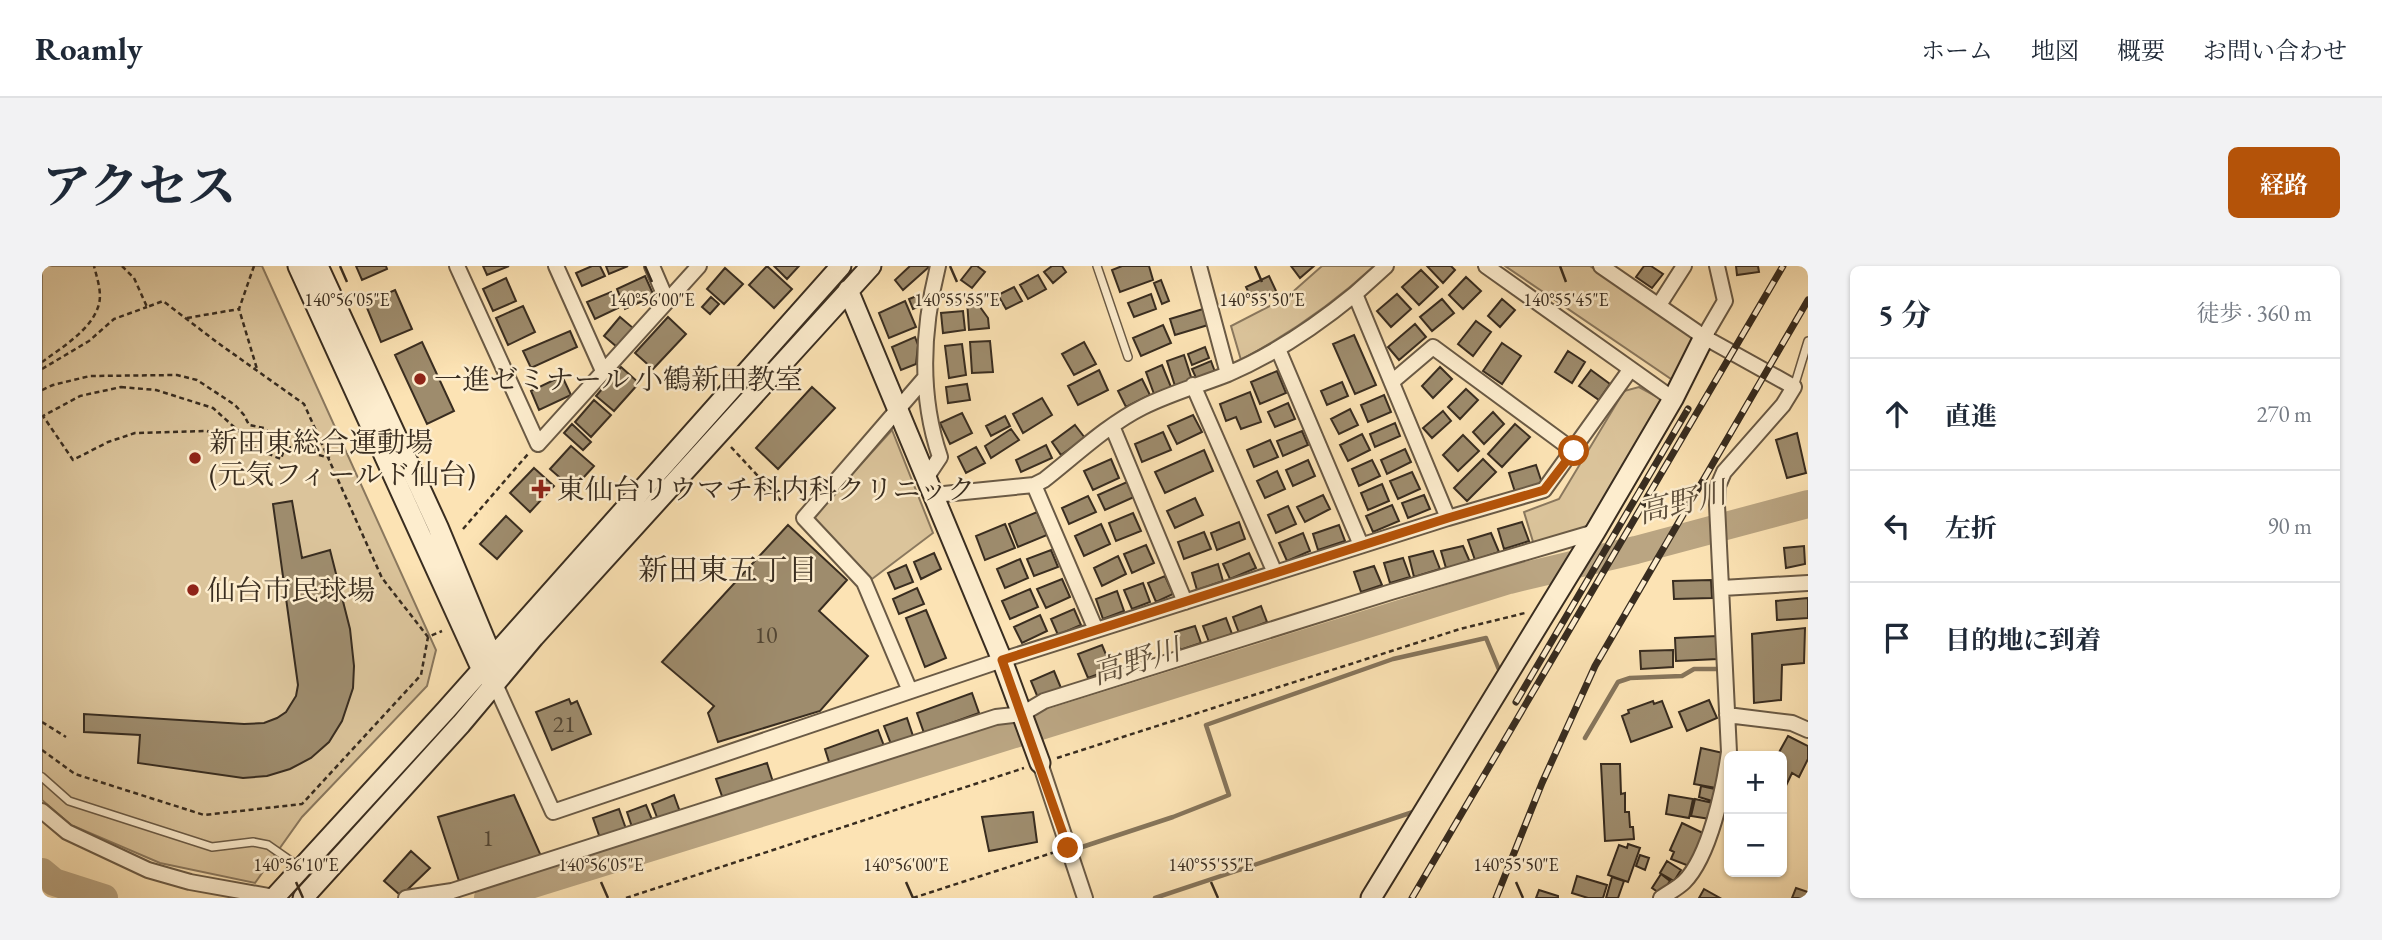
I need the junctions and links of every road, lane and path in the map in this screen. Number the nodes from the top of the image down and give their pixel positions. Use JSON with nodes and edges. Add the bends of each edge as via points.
{"nodes":[{"id":1,"x":94,"y":266,"type":"edge"},
{"id":2,"x":122,"y":266,"type":"edge"},
{"id":3,"x":254,"y":266,"type":"edge"},
{"id":4,"x":298,"y":266,"type":"edge"},
{"id":5,"x":318,"y":266,"type":"edge"},
{"id":6,"x":457,"y":266,"type":"edge"},
{"id":7,"x":556,"y":266,"type":"edge"},
{"id":8,"x":652,"y":266,"type":"edge"},
{"id":9,"x":699,"y":266,"type":"edge"},
{"id":10,"x":840,"y":266,"type":"edge"},
{"id":11,"x":871,"y":266,"type":"edge"},
{"id":12,"x":938,"y":266,"type":"edge"},
{"id":13,"x":1097,"y":266,"type":"edge"},
{"id":14,"x":1199,"y":266,"type":"edge"},
{"id":15,"x":1386,"y":266,"type":"edge"},
{"id":16,"x":1486,"y":266,"type":"edge"},
{"id":17,"x":1601,"y":266,"type":"edge"},
{"id":18,"x":1684,"y":266,"type":"edge"},
{"id":19,"x":1717,"y":266,"type":"edge"},
{"id":20,"x":848,"y":290,"type":"junction"},
{"id":21,"x":1355,"y":294,"type":"junction"},
{"id":22,"x":667,"y":301,"type":"junction"},
{"id":23,"x":1659,"y":306,"type":"junction"},
{"id":24,"x":147,"y":307,"type":"junction"},
{"id":25,"x":239,"y":309,"type":"junction"},
{"id":26,"x":185,"y":318,"type":"junction"},
{"id":27,"x":1704,"y":337,"type":"junction"},
{"id":28,"x":1808,"y":341,"type":"edge"},
{"id":29,"x":1278,"y":349,"type":"junction"},
{"id":30,"x":1128,"y":357,"type":"dead end"},
{"id":31,"x":42,"y":362,"type":"edge"},
{"id":32,"x":42,"y":369,"type":"edge"},
{"id":33,"x":1630,"y":370,"type":"junction"},
{"id":34,"x":603,"y":371,"type":"junction"},
{"id":35,"x":258,"y":372,"type":"junction"},
{"id":36,"x":1228,"y":374,"type":"junction"},
{"id":37,"x":924,"y":379,"type":"junction"},
{"id":38,"x":1393,"y":381,"type":"junction"},
{"id":39,"x":1194,"y":385,"type":"junction"},
{"id":40,"x":1794,"y":387,"type":"junction"},
{"id":41,"x":42,"y":390,"type":"edge"},
{"id":42,"x":1673,"y":399,"type":"junction"},
{"id":43,"x":898,"y":409,"type":"junction"},
{"id":44,"x":43,"y":416,"type":"edge"},
{"id":45,"x":1112,"y":426,"type":"junction"},
{"id":46,"x":244,"y":444,"type":"junction"},
{"id":47,"x":538,"y":444,"type":"junction"},
{"id":48,"x":729,"y":444,"type":"dead end"},
{"id":49,"x":285,"y":446,"type":"junction"},
{"id":50,"x":1574,"y":451,"type":"junction"},
{"id":51,"x":330,"y":458,"type":"junction"},
{"id":52,"x":1034,"y":485,"type":"junction"},
{"id":53,"x":930,"y":486,"type":"junction"},
{"id":54,"x":783,"y":502,"type":"dead end"},
{"id":55,"x":1448,"y":518,"type":"junction"},
{"id":56,"x":463,"y":529,"type":"dead end"},
{"id":57,"x":1591,"y":536,"type":"junction"},
{"id":58,"x":1361,"y":545,"type":"junction"},
{"id":59,"x":1275,"y":573,"type":"junction"},
{"id":60,"x":1808,"y":583,"type":"edge"},
{"id":61,"x":1722,"y":588,"type":"junction"},
{"id":62,"x":1185,"y":602,"type":"junction"},
{"id":63,"x":1551,"y":605,"type":"junction"},
{"id":64,"x":1096,"y":630,"type":"junction"},
{"id":65,"x":442,"y":631,"type":"dead end"},
{"id":66,"x":428,"y":637,"type":"junction"},
{"id":67,"x":1002,"y":660,"type":"junction"},
{"id":68,"x":490,"y":670,"type":"junction"},
{"id":69,"x":910,"y":691,"type":"junction"},
{"id":70,"x":1022,"y":716,"type":"junction"},
{"id":71,"x":1727,"y":716,"type":"junction"},
{"id":72,"x":42,"y":722,"type":"edge"},
{"id":73,"x":1808,"y":730,"type":"edge"},
{"id":74,"x":66,"y":737,"type":"dead end"},
{"id":75,"x":42,"y":750,"type":"edge"},
{"id":76,"x":1039,"y":761,"type":"junction"},
{"id":77,"x":42,"y":777,"type":"edge"},
{"id":78,"x":42,"y":811,"type":"edge"},
{"id":79,"x":1068,"y":848,"type":"junction"},
{"id":80,"x":301,"y":868,"type":"junction"},
{"id":81,"x":274,"y":898,"type":"edge"},
{"id":82,"x":303,"y":898,"type":"edge"},
{"id":83,"x":406,"y":898,"type":"edge"},
{"id":84,"x":626,"y":898,"type":"edge"},
{"id":85,"x":913,"y":898,"type":"edge"},
{"id":86,"x":1085,"y":898,"type":"edge"},
{"id":87,"x":1371,"y":898,"type":"edge"},
{"id":88,"x":1661,"y":898,"type":"edge"}],
"edges":[{"from":1,"to":31,"type":"path","via":[[99,304],[88,324]]},
{"from":2,"to":24,"type":"path","via":[[134,278]]},
{"from":3,"to":25,"type":"path"},
{"from":4,"to":68,"type":"street"},
{"from":5,"to":68,"type":"street","via":[[438,527]]},
{"from":6,"to":47,"type":"street"},
{"from":7,"to":34,"type":"street"},
{"from":8,"to":22,"type":"street"},
{"from":9,"to":22,"type":"street"},
{"from":10,"to":68,"type":"street"},
{"from":11,"to":20,"type":"street"},
{"from":12,"to":37,"type":"street"},
{"from":13,"to":30,"type":"lane"},
{"from":14,"to":36,"type":"street"},
{"from":15,"to":21,"type":"street"},
{"from":16,"to":33,"type":"street"},
{"from":17,"to":23,"type":"street"},
{"from":18,"to":23,"type":"street"},
{"from":19,"to":27,"type":"street","via":[[1725,301]]},
{"from":20,"to":43,"type":"street"},
{"from":20,"to":68,"type":"street","via":[[534,637]]},
{"from":21,"to":29,"type":"street"},
{"from":21,"to":38,"type":"street"},
{"from":22,"to":34,"type":"street"},
{"from":23,"to":27,"type":"street"},
{"from":24,"to":26,"type":"path","via":[[163,301]]},
{"from":24,"to":32,"type":"path","via":[[114,319],[89,341]]},
{"from":25,"to":26,"type":"path"},
{"from":25,"to":35,"type":"path"},
{"from":26,"to":35,"type":"path"},
{"from":27,"to":40,"type":"street"},
{"from":27,"to":42,"type":"street"},
{"from":28,"to":40,"type":"lane"},
{"from":29,"to":36,"type":"street"},
{"from":29,"to":58,"type":"street"},
{"from":33,"to":42,"type":"street"},
{"from":33,"to":50,"type":"street"},
{"from":34,"to":47,"type":"street"},
{"from":35,"to":51,"type":"path","via":[[304,404]]},
{"from":36,"to":39,"type":"street"},
{"from":37,"to":43,"type":"street"},
{"from":37,"to":53,"type":"street","via":[[940,457]]},
{"from":38,"to":50,"type":"street","via":[[1433,347]]},
{"from":38,"to":55,"type":"street"},
{"from":39,"to":45,"type":"street"},
{"from":39,"to":59,"type":"street"},
{"from":40,"to":61,"type":"street","via":[[1724,472],[1718,486]]},
{"from":41,"to":49,"type":"path","via":[[90,376],[177,375],[197,380],[235,405],[249,425],[264,428]]},
{"from":42,"to":57,"type":"street"},
{"from":43,"to":53,"type":"street"},
{"from":43,"to":69,"type":"street","via":[[804,518],[864,582]]},
{"from":44,"to":46,"type":"path","via":[[80,396],[121,387],[156,390],[213,408],[243,435]]},
{"from":44,"to":46,"type":"path","via":[[73,460],[135,433],[207,431]]},
{"from":45,"to":52,"type":"street"},
{"from":45,"to":62,"type":"street"},
{"from":46,"to":49,"type":"path","via":[[281,459]]},
{"from":47,"to":56,"type":"path"},
{"from":48,"to":54,"type":"path"},
{"from":49,"to":51,"type":"path"},
{"from":50,"to":55,"type":"street","via":[[1544,490]]},
{"from":51,"to":66,"type":"path","via":[[382,578]]},
{"from":52,"to":53,"type":"street"},
{"from":52,"to":64,"type":"street"},
{"from":53,"to":67,"type":"street"},
{"from":55,"to":58,"type":"street"},
{"from":57,"to":63,"type":"street"},
{"from":57,"to":70,"type":"street","via":[[1391,592],[1044,701]]},
{"from":58,"to":59,"type":"street"},
{"from":59,"to":62,"type":"street"},
{"from":60,"to":61,"type":"street"},
{"from":61,"to":71,"type":"street"},
{"from":62,"to":64,"type":"street"},
{"from":63,"to":76,"type":"path","via":[[1460,629]]},
{"from":63,"to":87,"type":"street"},
{"from":64,"to":67,"type":"street"},
{"from":65,"to":66,"type":"path"},
{"from":66,"to":75,"type":"path","via":[[421,675],[302,804],[204,815],[75,775]]},
{"from":67,"to":69,"type":"street"},
{"from":67,"to":70,"type":"street"},
{"from":68,"to":69,"type":"street","via":[[553,812]]},
{"from":68,"to":80,"type":"street"},
{"from":68,"to":82,"type":"street","via":[[461,724]]},
{"from":70,"to":76,"type":"street"},
{"from":70,"to":83,"type":"street","via":[[996,717],[452,891]]},
{"from":71,"to":73,"type":"street","via":[[1792,723]]},
{"from":71,"to":88,"type":"street","via":[[1725,782],[1712,826],[1699,860],[1684,882]]},
{"from":72,"to":74,"type":"path"},
{"from":76,"to":79,"type":"street"},
{"from":76,"to":84,"type":"path"},
{"from":77,"to":80,"type":"lane","via":[[69,802],[212,847],[253,842],[268,845]]},
{"from":78,"to":81,"type":"street","via":[[67,832],[148,870],[190,883]]},
{"from":79,"to":85,"type":"path"},
{"from":79,"to":86,"type":"street"},
{"from":80,"to":81,"type":"street"}]}
